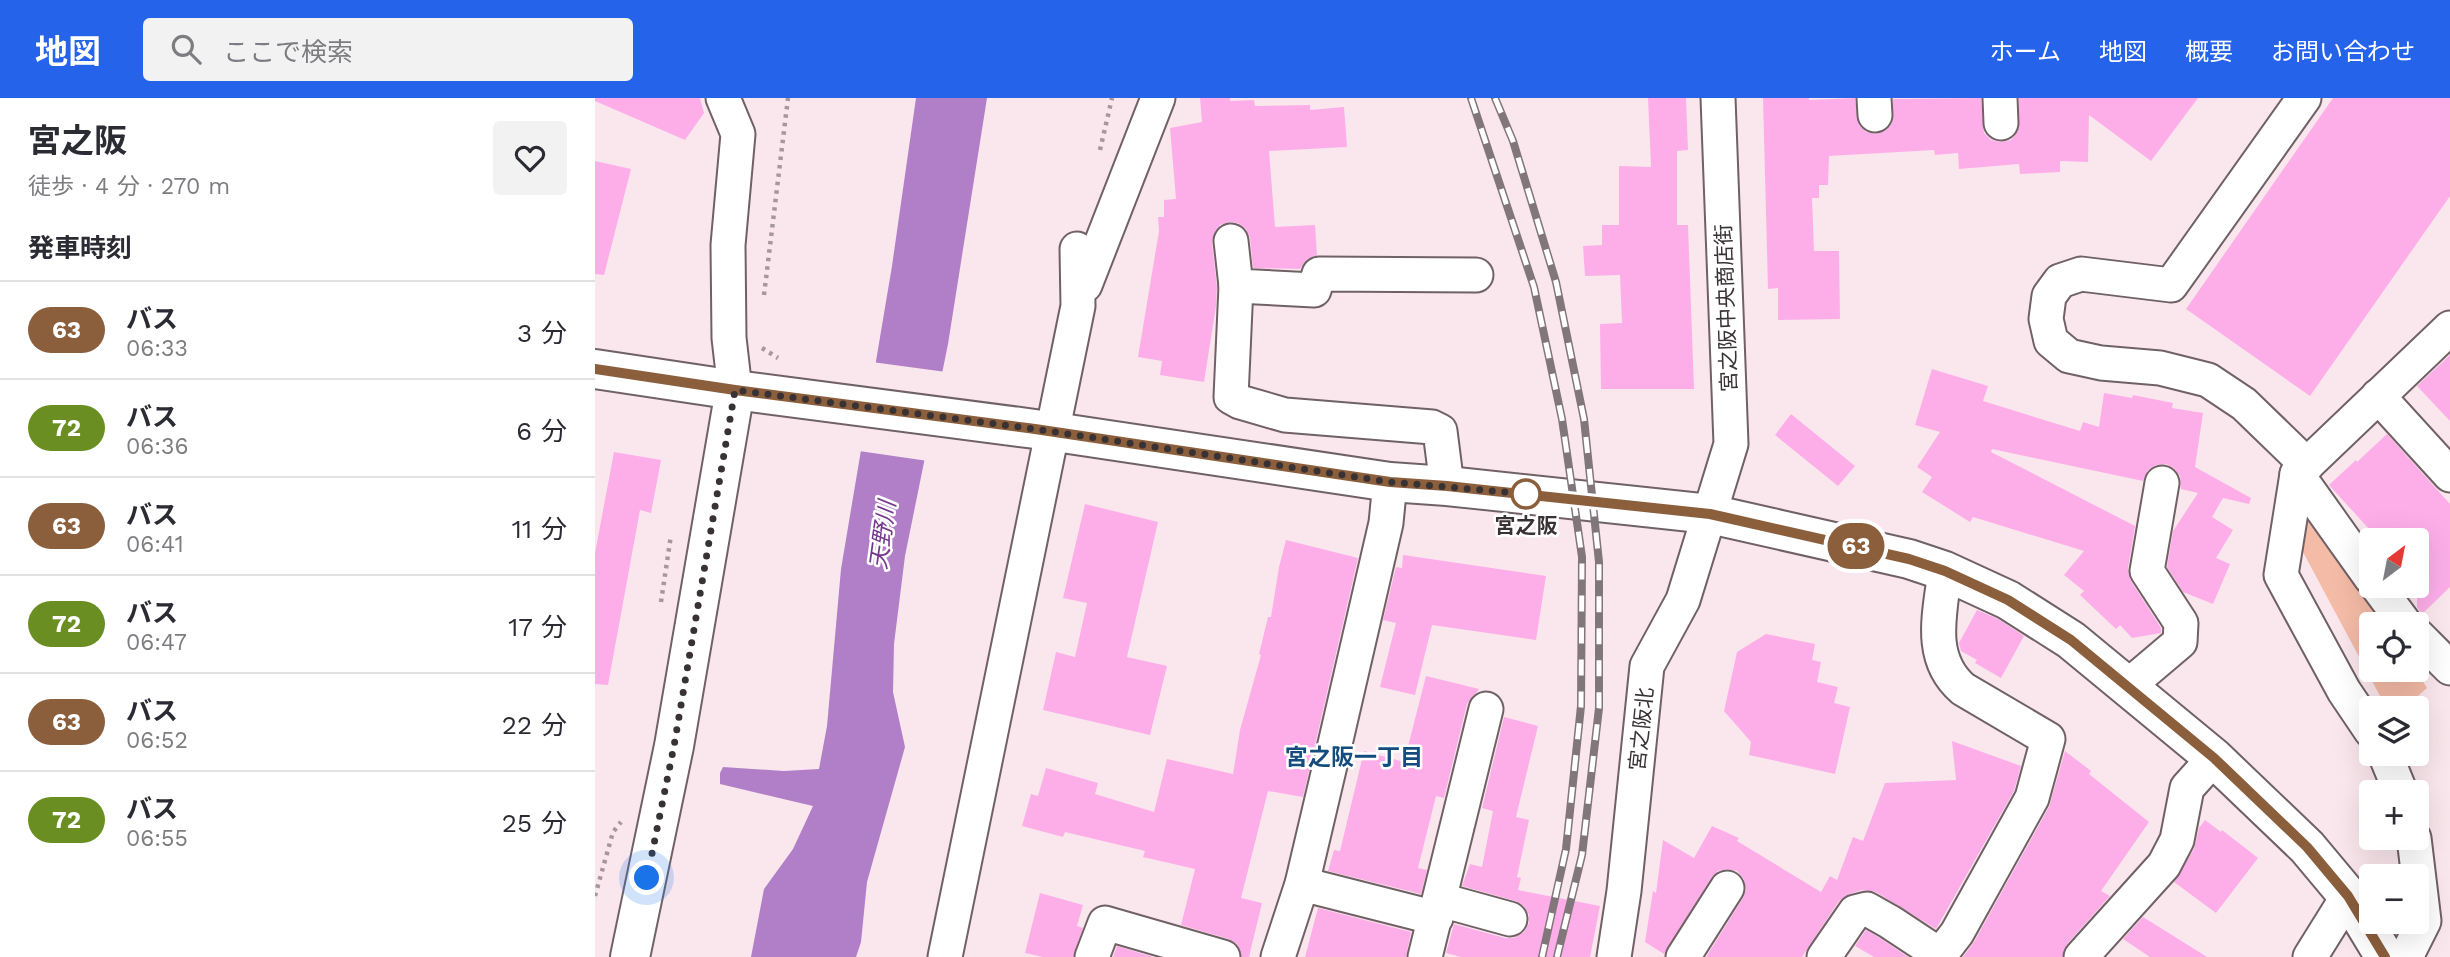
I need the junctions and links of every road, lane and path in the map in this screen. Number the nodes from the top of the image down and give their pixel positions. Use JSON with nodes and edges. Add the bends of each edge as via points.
{"nodes":[{"id":1,"x":723,"y":98,"type":"edge"},
{"id":2,"x":788,"y":98,"type":"edge"},
{"id":3,"x":1158,"y":98,"type":"edge"},
{"id":4,"x":1718,"y":98,"type":"edge"},
{"id":5,"x":2304,"y":98,"type":"edge"},
{"id":6,"x":1231,"y":241,"type":"dead end"},
{"id":7,"x":1077,"y":249,"type":"dead end"},
{"id":8,"x":1476,"y":275,"type":"dead end"},
{"id":9,"x":1236,"y":286,"type":"junction"},
{"id":10,"x":763,"y":304,"type":"dead end"},
{"id":11,"x":1078,"y":306,"type":"junction"},
{"id":12,"x":2450,"y":328,"type":"edge"},
{"id":13,"x":595,"y":369,"type":"edge"},
{"id":14,"x":735,"y":390,"type":"junction"},
{"id":15,"x":2378,"y":396,"type":"junction"},
{"id":16,"x":1044,"y":430,"type":"junction"},
{"id":17,"x":2302,"y":469,"type":"junction"},
{"id":18,"x":2450,"y":475,"type":"edge"},
{"id":19,"x":1390,"y":482,"type":"junction"},
{"id":20,"x":2162,"y":484,"type":"dead end"},
{"id":21,"x":1447,"y":486,"type":"junction"},
{"id":22,"x":1710,"y":514,"type":"junction"},
{"id":23,"x":672,"y":532,"type":"dead end"},
{"id":24,"x":2359,"y":559,"type":"edge"},
{"id":25,"x":1945,"y":571,"type":"junction"},
{"id":26,"x":660,"y":597,"type":"dead end"},
{"id":27,"x":2429,"y":647,"type":"edge"},
{"id":28,"x":2450,"y":668,"type":"edge"},
{"id":29,"x":2128,"y":686,"type":"junction"},
{"id":30,"x":1486,"y":709,"type":"dead end"},
{"id":31,"x":2359,"y":713,"type":"edge"},
{"id":32,"x":2214,"y":758,"type":"junction"},
{"id":33,"x":621,"y":821,"type":"dead end"},
{"id":34,"x":2415,"y":850,"type":"edge"},
{"id":35,"x":1302,"y":884,"type":"junction"},
{"id":36,"x":1727,"y":888,"type":"dead end"},
{"id":37,"x":595,"y":896,"type":"edge"},
{"id":38,"x":2348,"y":896,"type":"junction"},
{"id":39,"x":1438,"y":909,"type":"junction"},
{"id":40,"x":1510,"y":919,"type":"dead end"},
{"id":41,"x":1624,"y":952,"type":"edge"},
{"id":42,"x":1929,"y":953,"type":"edge"},
{"id":43,"x":630,"y":957,"type":"edge"},
{"id":44,"x":944,"y":957,"type":"edge"},
{"id":45,"x":1092,"y":957,"type":"edge"},
{"id":46,"x":1223,"y":957,"type":"edge"},
{"id":47,"x":1277,"y":957,"type":"edge"},
{"id":48,"x":1425,"y":957,"type":"edge"},
{"id":49,"x":1683,"y":957,"type":"edge"},
{"id":50,"x":1824,"y":957,"type":"edge"},
{"id":51,"x":2081,"y":957,"type":"edge"},
{"id":52,"x":2309,"y":957,"type":"edge"},
{"id":53,"x":2385,"y":957,"type":"edge"},
{"id":54,"x":2406,"y":957,"type":"edge"}],
"edges":[{"from":1,"to":14,"type":"street","via":[[738,134],[728,245]]},
{"from":2,"to":10,"type":"path"},
{"from":3,"to":11,"type":"street"},
{"from":4,"to":22,"type":"street","name":"宮之阪中央商店街","via":[[1731,444]]},
{"from":5,"to":17,"type":"street","via":[[2171,285],[2081,274],[2060,281],[2049,296],[2046,319],[2051,341],[2069,356],[2208,380],[2244,404]]},
{"from":6,"to":9,"type":"street"},
{"from":7,"to":11,"type":"street"},
{"from":8,"to":9,"type":"street","via":[[1319,274],[1314,290]]},
{"from":9,"to":21,"type":"street","via":[[1231,397],[1285,415],[1432,427],[1440,431]]},
{"from":11,"to":16,"type":"street"},
{"from":12,"to":15,"type":"street"},
{"from":13,"to":14,"type":"main road"},
{"from":14,"to":16,"type":"main road"},
{"from":14,"to":43,"type":"main road","via":[[674,746]]},
{"from":15,"to":17,"type":"street"},
{"from":15,"to":18,"type":"street"},
{"from":16,"to":19,"type":"main road"},
{"from":16,"to":44,"type":"street"},
{"from":17,"to":24,"type":"street"},
{"from":17,"to":31,"type":"street","via":[[2281,575]]},
{"from":19,"to":21,"type":"main road"},
{"from":19,"to":35,"type":"street","via":[[1386,523]]},
{"from":20,"to":29,"type":"street","via":[[2147,571],[2181,623],[2180,642]]},
{"from":21,"to":22,"type":"main road"},
{"from":22,"to":25,"type":"main road"},
{"from":22,"to":41,"type":"street","name":"宮之阪北","via":[[1682,600],[1647,666],[1624,891]]},
{"from":23,"to":26,"type":"path"},
{"from":25,"to":29,"type":"main road","via":[[2008,600],[2071,640]]},
{"from":25,"to":42,"type":"street","via":[[1937,636],[1952,679],[2048,739],[2032,798],[2007,845],[1957,933],[1940,955]]},
{"from":27,"to":28,"type":"street"},
{"from":29,"to":32,"type":"main road"},
{"from":30,"to":39,"type":"street"},
{"from":32,"to":38,"type":"main road","via":[[2307,847]]},
{"from":32,"to":51,"type":"street","via":[[2187,788],[2177,840],[2164,865]]},
{"from":33,"to":37,"type":"path","via":[[613,832]]},
{"from":34,"to":54,"type":"street","via":[[2424,921]]},
{"from":35,"to":39,"type":"street"},
{"from":35,"to":47,"type":"street"},
{"from":36,"to":49,"type":"street"},
{"from":38,"to":52,"type":"street"},
{"from":38,"to":53,"type":"main road"},
{"from":39,"to":40,"type":"street"},
{"from":39,"to":48,"type":"street"},
{"from":42,"to":50,"type":"street","via":[[1867,909],[1855,912]]},
{"from":45,"to":46,"type":"street","via":[[1105,923]]}]}
